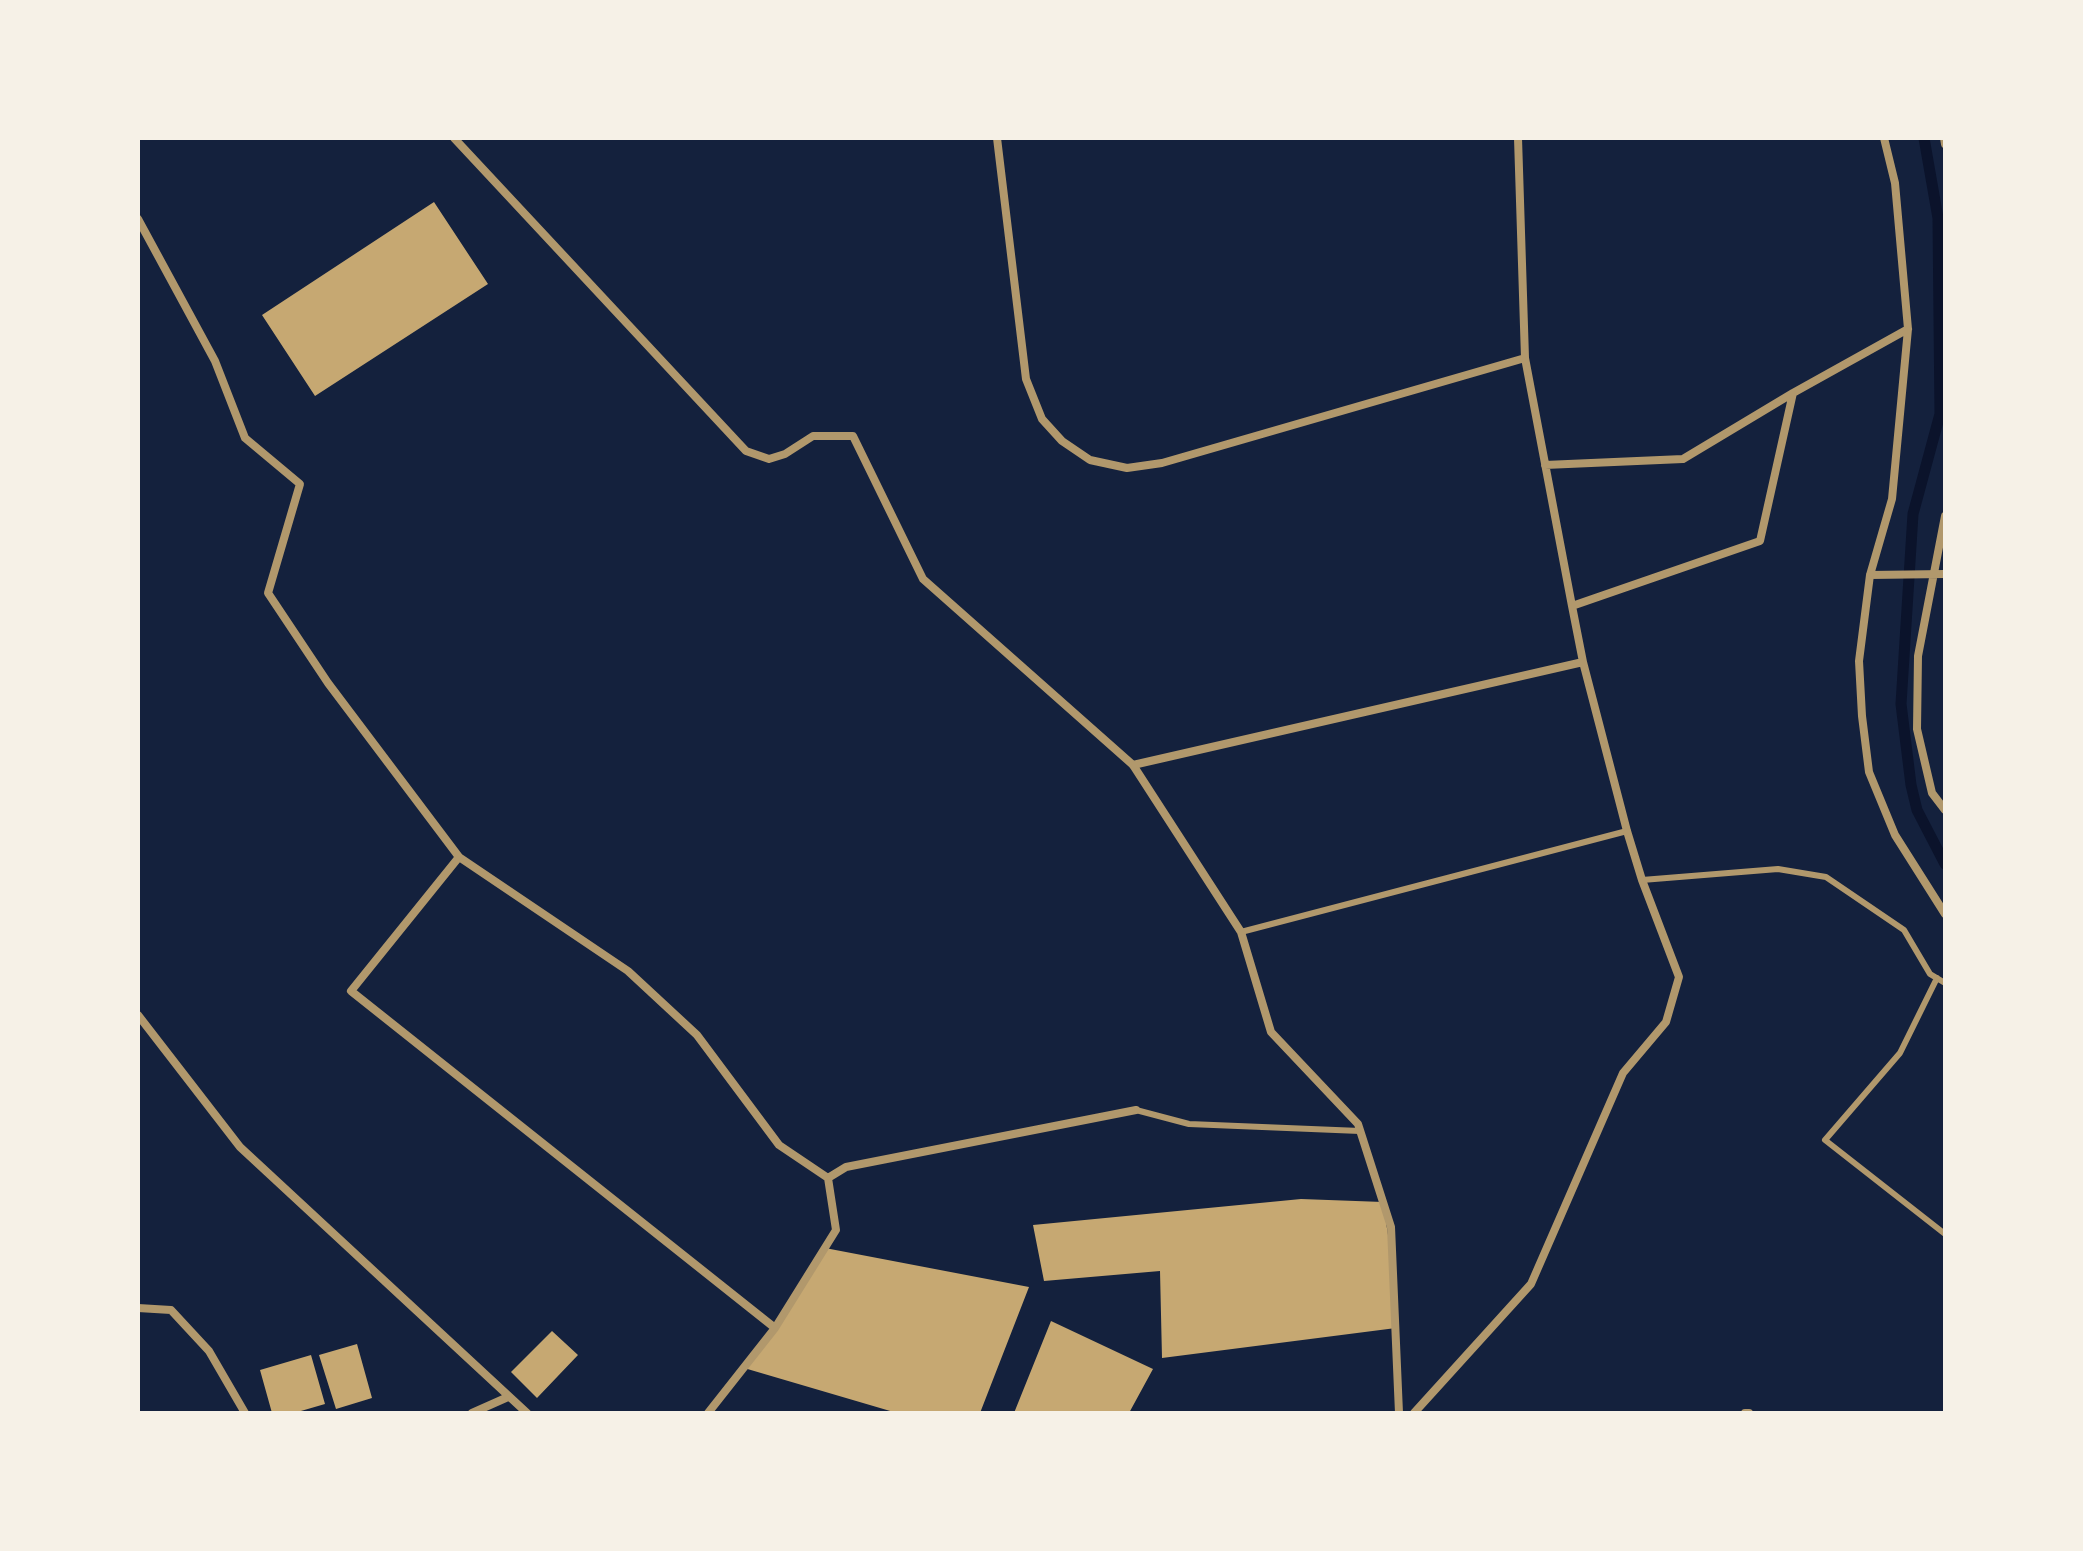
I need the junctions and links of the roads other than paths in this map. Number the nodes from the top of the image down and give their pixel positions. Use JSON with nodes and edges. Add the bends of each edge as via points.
{"nodes":[{"id":1,"x":454,"y":138,"type":"edge"},
{"id":2,"x":997,"y":138,"type":"edge"},
{"id":3,"x":1518,"y":138,"type":"edge"},
{"id":4,"x":1884,"y":138,"type":"edge"},
{"id":5,"x":1944,"y":138,"type":"edge"},
{"id":6,"x":1945,"y":144,"type":"edge"},
{"id":7,"x":138,"y":219,"type":"edge"},
{"id":8,"x":1908,"y":329,"type":"junction"},
{"id":9,"x":1525,"y":358,"type":"junction"},
{"id":10,"x":1793,"y":393,"type":"junction"},
{"id":11,"x":1545,"y":465,"type":"junction"},
{"id":12,"x":1945,"y":516,"type":"edge"},
{"id":13,"x":1932,"y":573,"type":"junction"},
{"id":14,"x":1945,"y":574,"type":"edge"},
{"id":15,"x":1870,"y":575,"type":"junction"},
{"id":16,"x":1572,"y":606,"type":"junction"},
{"id":17,"x":1583,"y":662,"type":"junction"},
{"id":18,"x":1133,"y":765,"type":"junction"},
{"id":19,"x":1945,"y":810,"type":"edge"},
{"id":20,"x":1627,"y":831,"type":"junction"},
{"id":21,"x":459,"y":857,"type":"junction"},
{"id":22,"x":1642,"y":880,"type":"junction"},
{"id":23,"x":1945,"y":914,"type":"edge"},
{"id":24,"x":1241,"y":932,"type":"junction"},
{"id":25,"x":1937,"y":978,"type":"junction"},
{"id":26,"x":1945,"y":983,"type":"edge"},
{"id":27,"x":138,"y":1015,"type":"edge"},
{"id":28,"x":1136,"y":1110,"type":"joint"},
{"id":29,"x":1360,"y":1131,"type":"junction"},
{"id":30,"x":828,"y":1178,"type":"junction"},
{"id":31,"x":1945,"y":1234,"type":"edge"},
{"id":32,"x":138,"y":1308,"type":"edge"},
{"id":33,"x":775,"y":1328,"type":"junction"},
{"id":34,"x":508,"y":1397,"type":"junction"},
{"id":35,"x":245,"y":1413,"type":"edge"},
{"id":36,"x":472,"y":1413,"type":"edge"},
{"id":37,"x":527,"y":1413,"type":"edge"},
{"id":38,"x":708,"y":1413,"type":"edge"},
{"id":39,"x":1399,"y":1413,"type":"edge"},
{"id":40,"x":1414,"y":1413,"type":"edge"}],
"edges":[{"from":1,"to":18,"type":"street","via":[[746,451],[769,459],[813,436],[853,436],[923,579]]},
{"from":2,"to":9,"type":"street","via":[[1026,379],[1042,419],[1090,460],[1127,468],[1162,463]]},
{"from":3,"to":9,"type":"street"},
{"from":4,"to":8,"type":"street","via":[[1895,183]]},
{"from":5,"to":6,"type":"street"},
{"from":7,"to":21,"type":"street","via":[[215,361],[245,438],[300,484],[268,593],[328,683]]},
{"from":8,"to":10,"type":"street"},
{"from":8,"to":15,"type":"street","via":[[1892,499]]},
{"from":9,"to":11,"type":"street"},
{"from":10,"to":11,"type":"street","via":[[1683,459]]},
{"from":10,"to":16,"type":"street","via":[[1760,541]]},
{"from":11,"to":16,"type":"street"},
{"from":12,"to":13,"type":"street"},
{"from":13,"to":14,"type":"street"},
{"from":13,"to":15,"type":"street"},
{"from":13,"to":19,"type":"street","via":[[1918,656],[1917,729],[1932,793]]},
{"from":15,"to":23,"type":"street","via":[[1859,661],[1869,772],[1895,835]]},
{"from":16,"to":17,"type":"street"},
{"from":17,"to":18,"type":"street"},
{"from":17,"to":20,"type":"street"},
{"from":18,"to":24,"type":"street"},
{"from":20,"to":22,"type":"street"},
{"from":20,"to":24,"type":"lane"},
{"from":21,"to":30,"type":"street","via":[[628,971],[697,1035],[779,1145]]},
{"from":21,"to":33,"type":"street","via":[[351,991]]},
{"from":22,"to":25,"type":"lane","via":[[1778,869],[1826,877],[1904,930]]},
{"from":22,"to":40,"type":"street","via":[[1679,977],[1666,1022],[1623,1073],[1531,1284]]},
{"from":24,"to":29,"type":"street","via":[[1271,1032]]},
{"from":25,"to":26,"type":"lane"},
{"from":25,"to":31,"type":"lane","via":[[1900,1053],[1825,1140]]},
{"from":27,"to":34,"type":"street","via":[[240,1147]]},
{"from":28,"to":29,"type":"lane","via":[[1189,1124]]},
{"from":28,"to":30,"type":"street","via":[[846,1167]]},
{"from":29,"to":39,"type":"street","via":[[1391,1227]]},
{"from":30,"to":33,"type":"street","via":[[836,1230]]},
{"from":32,"to":35,"type":"street","via":[[171,1310],[209,1351]]},
{"from":33,"to":38,"type":"street"},
{"from":34,"to":36,"type":"street"},
{"from":34,"to":37,"type":"street"}]}
